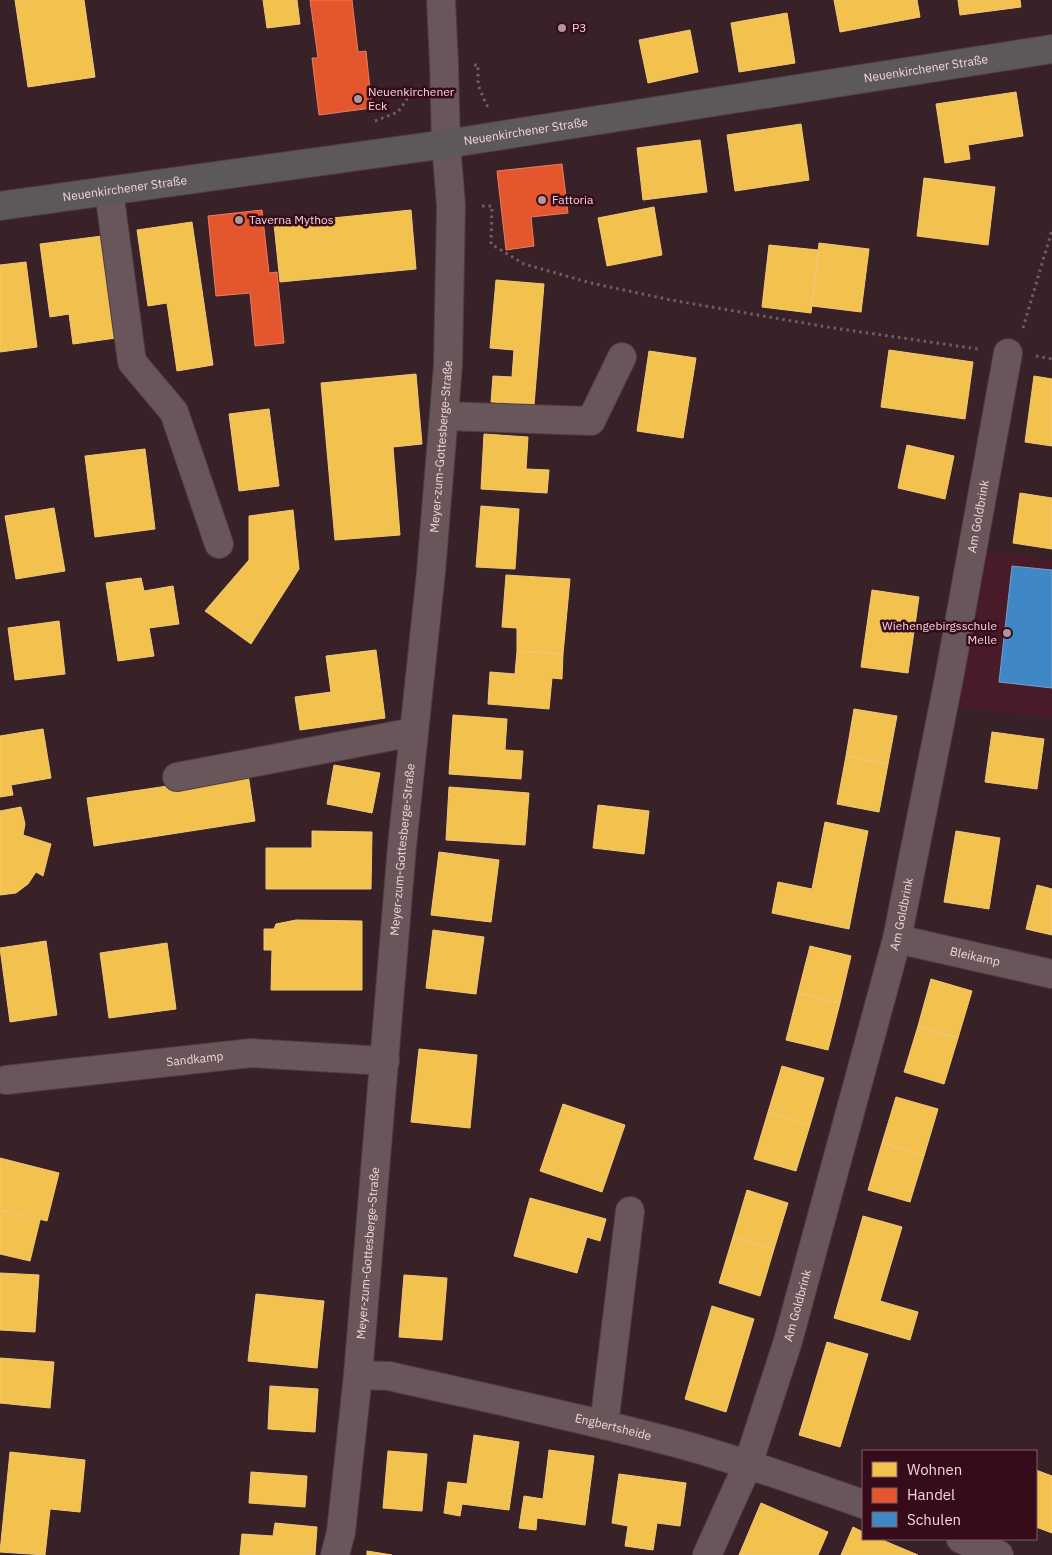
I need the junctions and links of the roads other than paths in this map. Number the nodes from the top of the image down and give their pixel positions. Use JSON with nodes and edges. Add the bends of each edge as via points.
{"nodes":[{"id":1,"x":441,"y":0,"type":"edge"},
{"id":2,"x":1052,"y":50,"type":"edge"},
{"id":3,"x":446,"y":144,"type":"junction"},
{"id":4,"x":109,"y":191,"type":"junction"},
{"id":5,"x":0,"y":206,"type":"edge"},
{"id":6,"x":1014,"y":344,"type":"road end"},
{"id":7,"x":622,"y":358,"type":"dead end"},
{"id":8,"x":444,"y":416,"type":"junction"},
{"id":9,"x":219,"y":544,"type":"dead end"},
{"id":10,"x":414,"y":732,"type":"junction"},
{"id":11,"x":177,"y":776,"type":"dead end"},
{"id":12,"x":898,"y":939,"type":"junction"},
{"id":13,"x":1052,"y":974,"type":"edge"},
{"id":14,"x":385,"y":1061,"type":"junction"},
{"id":15,"x":2,"y":1078,"type":"edge"},
{"id":16,"x":630,"y":1211,"type":"dead end"},
{"id":17,"x":358,"y":1375,"type":"junction"},
{"id":18,"x":604,"y":1424,"type":"junction"},
{"id":19,"x":748,"y":1464,"type":"junction"},
{"id":20,"x":862,"y":1504,"type":"edge"},
{"id":21,"x":963,"y":1540,"type":"edge"},
{"id":22,"x":335,"y":1555,"type":"edge"},
{"id":23,"x":707,"y":1555,"type":"edge"},
{"id":24,"x":999,"y":1555,"type":"edge"}],
"edges":[{"from":1,"to":3,"type":"street","name":"Meyer-zum-Gottesberge-Straße"},
{"from":2,"to":3,"type":"main road","name":"Neuenkirchener Straße"},
{"from":3,"to":4,"type":"main road","name":"Neuenkirchener Straße"},
{"from":3,"to":8,"type":"street","name":"Meyer-zum-Gottesberge-Straße","via":[[451,205]]},
{"from":4,"to":5,"type":"main road","name":"Neuenkirchener Straße"},
{"from":4,"to":9,"type":"street","via":[[132,362],[174,412]]},
{"from":6,"to":12,"type":"street","name":"Am Goldbrink"},
{"from":7,"to":8,"type":"street","via":[[591,421]]},
{"from":8,"to":10,"type":"street","name":"Meyer-zum-Gottesberge-Straße"},
{"from":10,"to":11,"type":"street"},
{"from":10,"to":14,"type":"street","name":"Meyer-zum-Gottesberge-Straße"},
{"from":12,"to":13,"type":"street","name":"Bleikamp"},
{"from":12,"to":19,"type":"street","name":"Am Goldbrink","via":[[788,1341]]},
{"from":14,"to":15,"type":"street","name":"Sandkamp","via":[[251,1053]]},
{"from":14,"to":17,"type":"street","name":"Meyer-zum-Gottesberge-Straße"},
{"from":16,"to":18,"type":"street"},
{"from":17,"to":18,"type":"street","name":"Engbertsheide","via":[[389,1376]]},
{"from":17,"to":22,"type":"street","name":"Meyer-zum-Gottesberge-Straße","via":[[341,1532]]},
{"from":18,"to":19,"type":"street","name":"Engbertsheide"},
{"from":19,"to":20,"type":"street","name":"Engbertsheide"},
{"from":19,"to":23,"type":"street","name":"Am Goldbrink"},
{"from":21,"to":24,"type":"street"}]}
